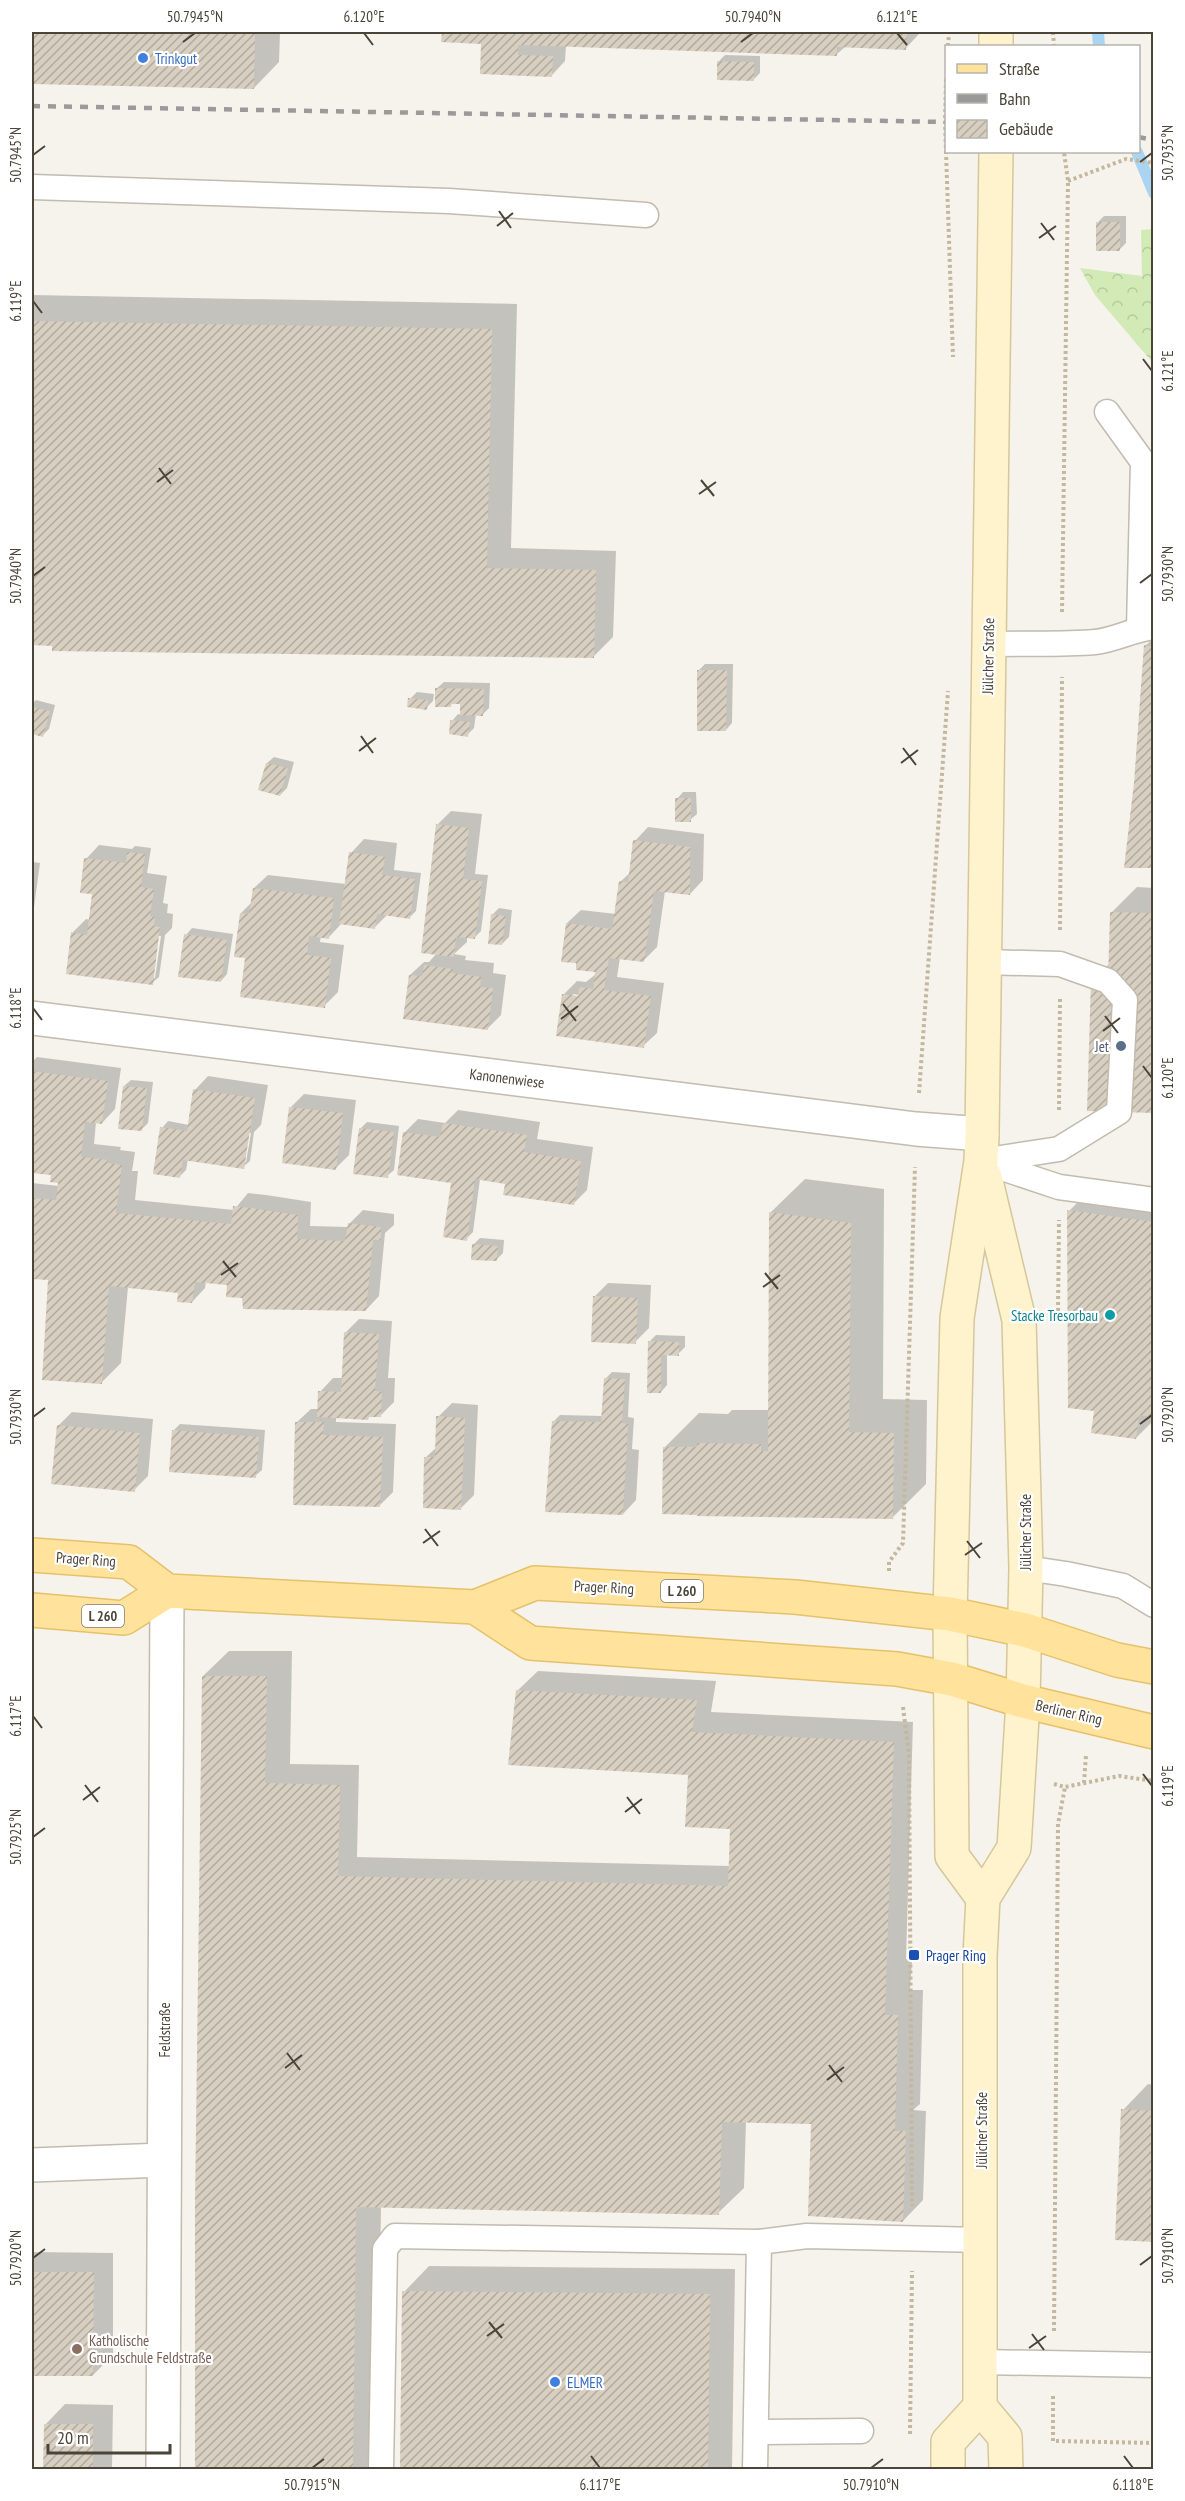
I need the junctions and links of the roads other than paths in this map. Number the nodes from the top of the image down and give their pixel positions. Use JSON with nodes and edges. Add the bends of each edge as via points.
{"nodes":[{"id":1,"x":996,"y":153,"type":"edge"},
{"id":2,"x":32,"y":187,"type":"edge"},
{"id":3,"x":646,"y":215,"type":"dead end"},
{"id":4,"x":1107,"y":412,"type":"dead end"},
{"id":5,"x":1146,"y":628,"type":"edge"},
{"id":6,"x":988,"y":644,"type":"junction"},
{"id":7,"x":983,"y":962,"type":"junction"},
{"id":8,"x":32,"y":1018,"type":"edge"},
{"id":9,"x":982,"y":1147,"type":"junction"},
{"id":10,"x":1154,"y":1200,"type":"edge"},
{"id":11,"x":32,"y":1555,"type":"edge"},
{"id":12,"x":1026,"y":1568,"type":"junction"},
{"id":13,"x":167,"y":1591,"type":"junction"},
{"id":14,"x":1154,"y":1605,"type":"edge"},
{"id":15,"x":475,"y":1608,"type":"junction"},
{"id":16,"x":32,"y":1610,"type":"edge"},
{"id":17,"x":950,"y":1614,"type":"junction"},
{"id":18,"x":1024,"y":1630,"type":"junction"},
{"id":19,"x":1154,"y":1667,"type":"edge"},
{"id":20,"x":952,"y":1679,"type":"junction"},
{"id":21,"x":985,"y":1690,"type":"joint"},
{"id":22,"x":1023,"y":1701,"type":"junction"},
{"id":23,"x":1154,"y":1732,"type":"edge"},
{"id":24,"x":983,"y":1898,"type":"junction"},
{"id":25,"x":164,"y":2160,"type":"junction"},
{"id":26,"x":32,"y":2165,"type":"edge"},
{"id":27,"x":981,"y":2240,"type":"junction"},
{"id":28,"x":759,"y":2242,"type":"junction"},
{"id":29,"x":981,"y":2362,"type":"junction"},
{"id":30,"x":1154,"y":2365,"type":"edge"},
{"id":31,"x":980,"y":2407,"type":"junction"},
{"id":32,"x":861,"y":2431,"type":"dead end"},
{"id":33,"x":756,"y":2432,"type":"junction"},
{"id":34,"x":163,"y":2469,"type":"edge"},
{"id":35,"x":381,"y":2469,"type":"edge"},
{"id":36,"x":755,"y":2469,"type":"edge"},
{"id":37,"x":948,"y":2469,"type":"edge"},
{"id":38,"x":1006,"y":2469,"type":"edge"}],
"edges":[{"from":1,"to":6,"type":"main road","name":"Jülicher Straße"},
{"from":2,"to":3,"type":"lane","via":[[449,201]]},
{"from":4,"to":5,"type":"lane","via":[[1143,462]]},
{"from":5,"to":6,"type":"lane","via":[[1094,642]]},
{"from":6,"to":7,"type":"main road","name":"Jülicher Straße"},
{"from":7,"to":9,"type":"main road","name":"Jülicher Straße"},
{"from":7,"to":9,"type":"lane","via":[[1060,964],[1108,981],[1125,1000],[1119,1112],[1059,1149]]},
{"from":8,"to":9,"type":"street","name":"Kanonenwiese","via":[[916,1129]]},
{"from":9,"to":10,"type":"lane","via":[[1059,1187]]},
{"from":9,"to":12,"type":"main road","name":"Jülicher Straße","via":[[1019,1320]]},
{"from":9,"to":17,"type":"main road","name":"Jülicher Straße","via":[[957,1318]]},
{"from":11,"to":13,"type":"main road","name":"Prager Ring","via":[[129,1562]]},
{"from":12,"to":14,"type":"lane","via":[[1123,1586]]},
{"from":12,"to":18,"type":"main road","name":"Jülicher Straße"},
{"from":13,"to":15,"type":"main road","name":"Prager Ring","number":"L 260"},
{"from":13,"to":16,"type":"main road","number":"L 260","via":[[124,1618]]},
{"from":13,"to":25,"type":"street","name":"Feldstraße"},
{"from":15,"to":17,"type":"main road","name":"Prager Ring","number":"L 260","via":[[535,1584],[795,1597]]},
{"from":15,"to":20,"type":"main road","name":"Prager Ring","number":"L 260","via":[[530,1643],[864,1665]]},
{"from":17,"to":18,"type":"main road","name":"Prager Ring","number":"L 260"},
{"from":17,"to":20,"type":"main road","name":"Jülicher Straße"},
{"from":18,"to":19,"type":"main road","number":"L 260","via":[[1117,1660]]},
{"from":18,"to":22,"type":"main road","name":"Jülicher Straße"},
{"from":20,"to":21,"type":"main road","name":"Prager Ring","number":"L 260"},
{"from":20,"to":24,"type":"main road","name":"Jülicher Straße","via":[[952,1856]]},
{"from":21,"to":22,"type":"main road","name":"Berliner Ring","number":"L 260"},
{"from":22,"to":23,"type":"main road","name":"Berliner Ring","number":"L 260"},
{"from":22,"to":24,"type":"main road","name":"Jülicher Straße","via":[[1014,1848]]},
{"from":24,"to":27,"type":"main road","name":"Jülicher Straße"},
{"from":25,"to":26,"type":"street"},
{"from":25,"to":34,"type":"street","name":"Feldstraße"},
{"from":27,"to":28,"type":"lane","via":[[807,2236]]},
{"from":27,"to":29,"type":"main road","name":"Jülicher Straße"},
{"from":28,"to":33,"type":"lane"},
{"from":28,"to":35,"type":"lane","via":[[395,2236],[386,2249]]},
{"from":29,"to":30,"type":"lane"},
{"from":29,"to":31,"type":"main road","name":"Jülicher Straße"},
{"from":31,"to":37,"type":"main road","via":[[948,2442]]},
{"from":31,"to":38,"type":"main road","via":[[1005,2437]]},
{"from":32,"to":33,"type":"lane"},
{"from":33,"to":36,"type":"lane"}]}
